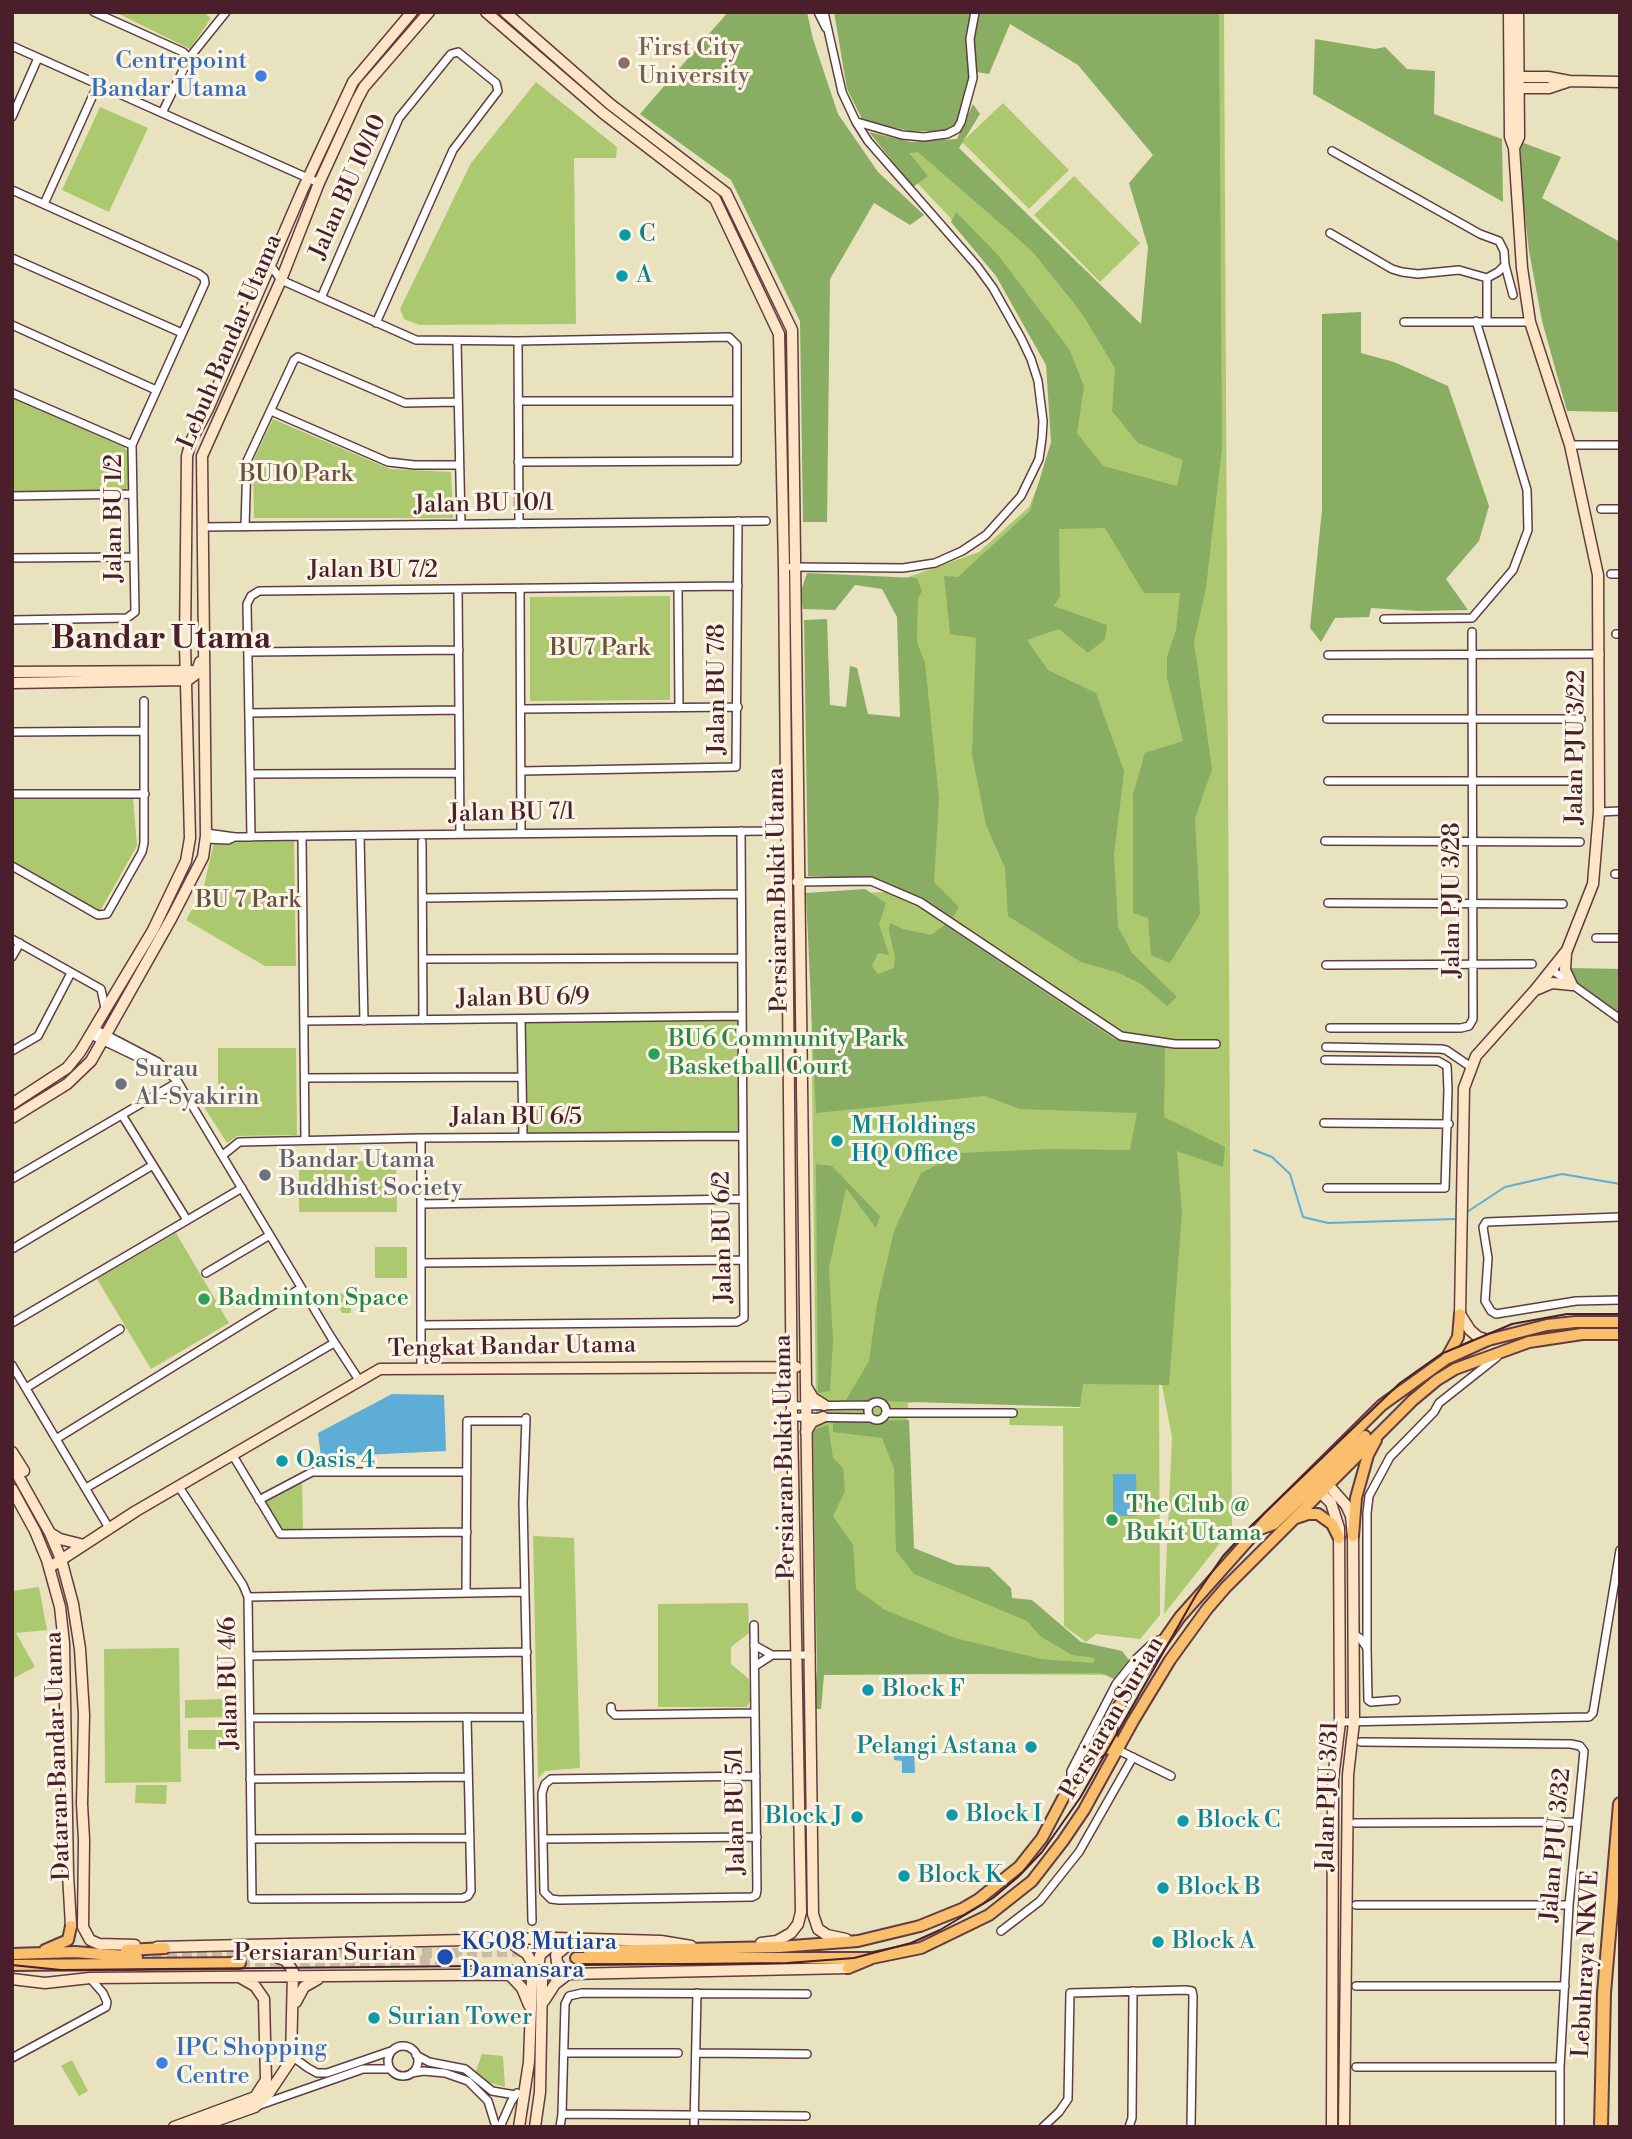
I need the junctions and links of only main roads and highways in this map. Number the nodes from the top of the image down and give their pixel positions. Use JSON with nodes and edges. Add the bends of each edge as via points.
{"nodes":[{"id":1,"x":1460,"y":1314,"type":"road end"},
{"id":2,"x":1620,"y":1322,"type":"edge"},
{"id":3,"x":1620,"y":1334,"type":"edge"},
{"id":4,"x":1484,"y":1342,"type":"junction"},
{"id":5,"x":1446,"y":1359,"type":"junction"},
{"id":6,"x":1382,"y":1429,"type":"junction"},
{"id":7,"x":1320,"y":1485,"type":"junction"},
{"id":8,"x":1292,"y":1520,"type":"junction"},
{"id":9,"x":1258,"y":1530,"type":"junction"},
{"id":10,"x":1353,"y":1536,"type":"road end"},
{"id":11,"x":1339,"y":1538,"type":"road end"},
{"id":12,"x":1112,"y":1716,"type":"junction"},
{"id":13,"x":1118,"y":1749,"type":"junction"},
{"id":14,"x":1084,"y":1763,"type":"junction"},
{"id":15,"x":1620,"y":1804,"type":"edge"},
{"id":16,"x":71,"y":1926,"type":"road end"},
{"id":17,"x":165,"y":1948,"type":"road end"},
{"id":18,"x":75,"y":1952,"type":"junction"},
{"id":19,"x":29,"y":1953,"type":"junction"},
{"id":20,"x":12,"y":1954,"type":"edge"},
{"id":21,"x":137,"y":1956,"type":"tunnel mouth"},
{"id":22,"x":872,"y":1958,"type":"junction"},
{"id":23,"x":240,"y":1963,"type":"tunnel mouth"},
{"id":24,"x":12,"y":1965,"type":"edge"},
{"id":25,"x":848,"y":1968,"type":"road end"},
{"id":26,"x":1601,"y":2127,"type":"edge"}],
"edges":[{"from":1,"to":5,"type":"main road","via":[[1458,1337]]},
{"from":2,"to":4,"type":"main road","name":"Persiaran Surian","via":[[1547,1325]]},
{"from":3,"to":6,"type":"main road","name":"Persiaran Surian","via":[[1552,1337],[1455,1369]]},
{"from":4,"to":5,"type":"main road","name":"Persiaran Surian"},
{"from":4,"to":7,"type":"main road","via":[[1408,1394]]},
{"from":5,"to":9,"type":"main road","name":"Persiaran Surian","via":[[1382,1405]]},
{"from":6,"to":7,"type":"main road","name":"Persiaran Surian"},
{"from":6,"to":10,"type":"main road","via":[[1360,1480]]},
{"from":7,"to":8,"type":"main road","name":"Persiaran Surian"},
{"from":7,"to":9,"type":"main road","via":[[1274,1524]]},
{"from":8,"to":11,"type":"main road","via":[[1318,1514],[1332,1524]]},
{"from":8,"to":13,"type":"main road","name":"Persiaran Surian","via":[[1186,1635]]},
{"from":9,"to":12,"type":"main road","name":"Persiaran Surian","via":[[1163,1639]]},
{"from":12,"to":13,"type":"main road","via":[[1111,1735]]},
{"from":12,"to":14,"type":"main road","name":"Persiaran Surian"},
{"from":13,"to":14,"type":"main road","via":[[1104,1748]]},
{"from":13,"to":22,"type":"main road","name":"Persiaran Surian","via":[[1063,1841],[1039,1874],[1012,1898],[943,1939]]},
{"from":14,"to":22,"type":"main road","name":"Persiaran Surian","via":[[1042,1838],[1019,1867],[962,1909],[933,1921],[858,1941],[779,1947],[577,1949]]},
{"from":15,"to":26,"type":"highway","name":"Lebuhraya NKVE","via":[[1604,1981]]},
{"from":16,"to":19,"type":"main road","via":[[64,1943]]},
{"from":17,"to":18,"type":"main road"},
{"from":18,"to":19,"type":"main road"},
{"from":18,"to":21,"type":"main road"},
{"from":19,"to":20,"type":"main road"},
{"from":22,"to":25,"type":"main road"},
{"from":23,"to":24,"type":"main road","name":"Persiaran Surian"}]}
